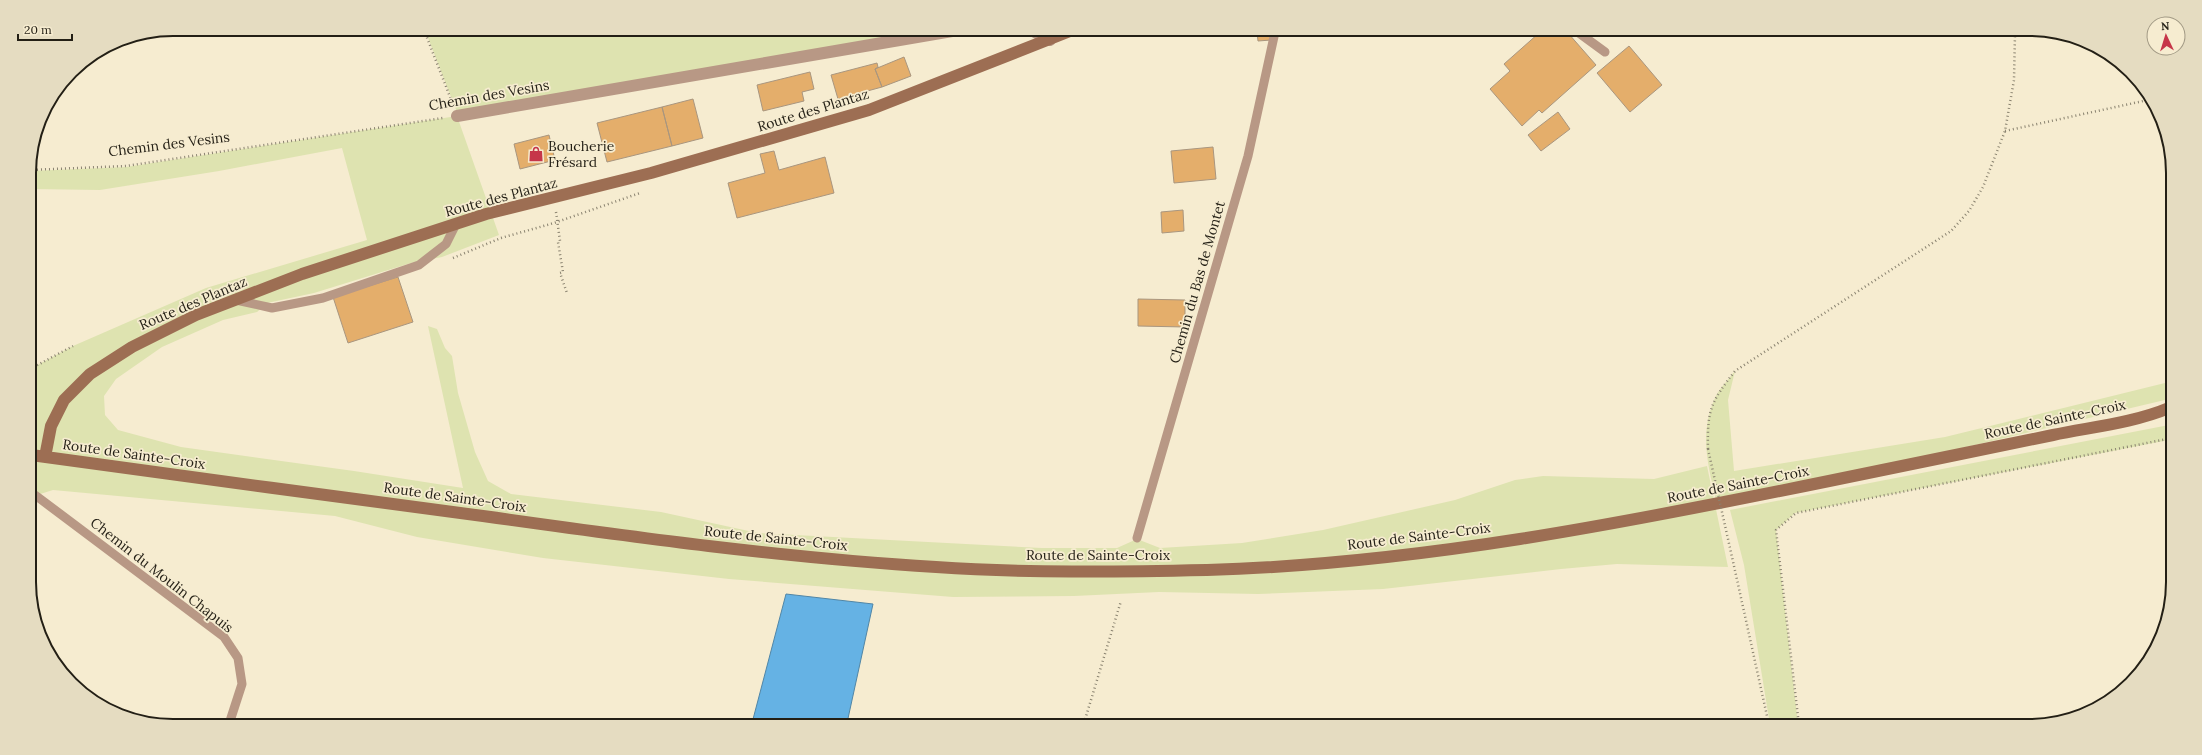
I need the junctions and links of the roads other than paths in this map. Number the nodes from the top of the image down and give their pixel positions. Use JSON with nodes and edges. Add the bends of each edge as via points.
{"nodes":[{"id":1,"x":923,"y":36,"type":"edge"},
{"id":2,"x":1042,"y":36,"type":"edge"},
{"id":3,"x":1059,"y":36,"type":"edge"},
{"id":4,"x":1274,"y":36,"type":"edge"},
{"id":5,"x":1584,"y":36,"type":"edge"},
{"id":6,"x":1050,"y":40,"type":"junction"},
{"id":7,"x":1605,"y":52,"type":"dead end"},
{"id":8,"x":457,"y":116,"type":"road end"},
{"id":9,"x":456,"y":224,"type":"junction"},
{"id":10,"x":236,"y":300,"type":"junction"},
{"id":11,"x":2165,"y":411,"type":"edge"},
{"id":12,"x":36,"y":456,"type":"edge"},
{"id":13,"x":45,"y":457,"type":"junction"},
{"id":14,"x":36,"y":497,"type":"edge"},
{"id":15,"x":1137,"y":538,"type":"dead end"},
{"id":16,"x":231,"y":719,"type":"edge"}],
"edges":[{"from":1,"to":8,"type":"street","name":"Chemin des Vesins"},
{"from":2,"to":6,"type":"street"},
{"from":3,"to":6,"type":"main road","name":"Route des Plantaz"},
{"from":4,"to":15,"type":"lane","name":"Chemin du Bas de Montet","via":[[1248,156]]},
{"from":5,"to":7,"type":"lane"},
{"from":6,"to":9,"type":"main road","name":"Route des Plantaz","via":[[869,110],[650,174],[486,214]]},
{"from":9,"to":10,"type":"main road","name":"Route des Plantaz","via":[[302,274]]},
{"from":9,"to":10,"type":"lane","via":[[446,244],[419,265],[322,298],[272,308]]},
{"from":10,"to":13,"type":"main road","name":"Route des Plantaz","via":[[196,315],[132,347],[90,374],[64,400],[51,426]]},
{"from":11,"to":13,"type":"main road","name":"Route de Sainte-Croix","via":[[1579,530],[1369,559],[1209,570],[1049,571],[942,568],[861,562],[695,545]]},
{"from":12,"to":13,"type":"main road","name":"Route de Sainte-Croix"},
{"from":14,"to":16,"type":"lane","name":"Chemin du Moulin Chapuis","via":[[224,637],[238,658],[242,684]]}]}
